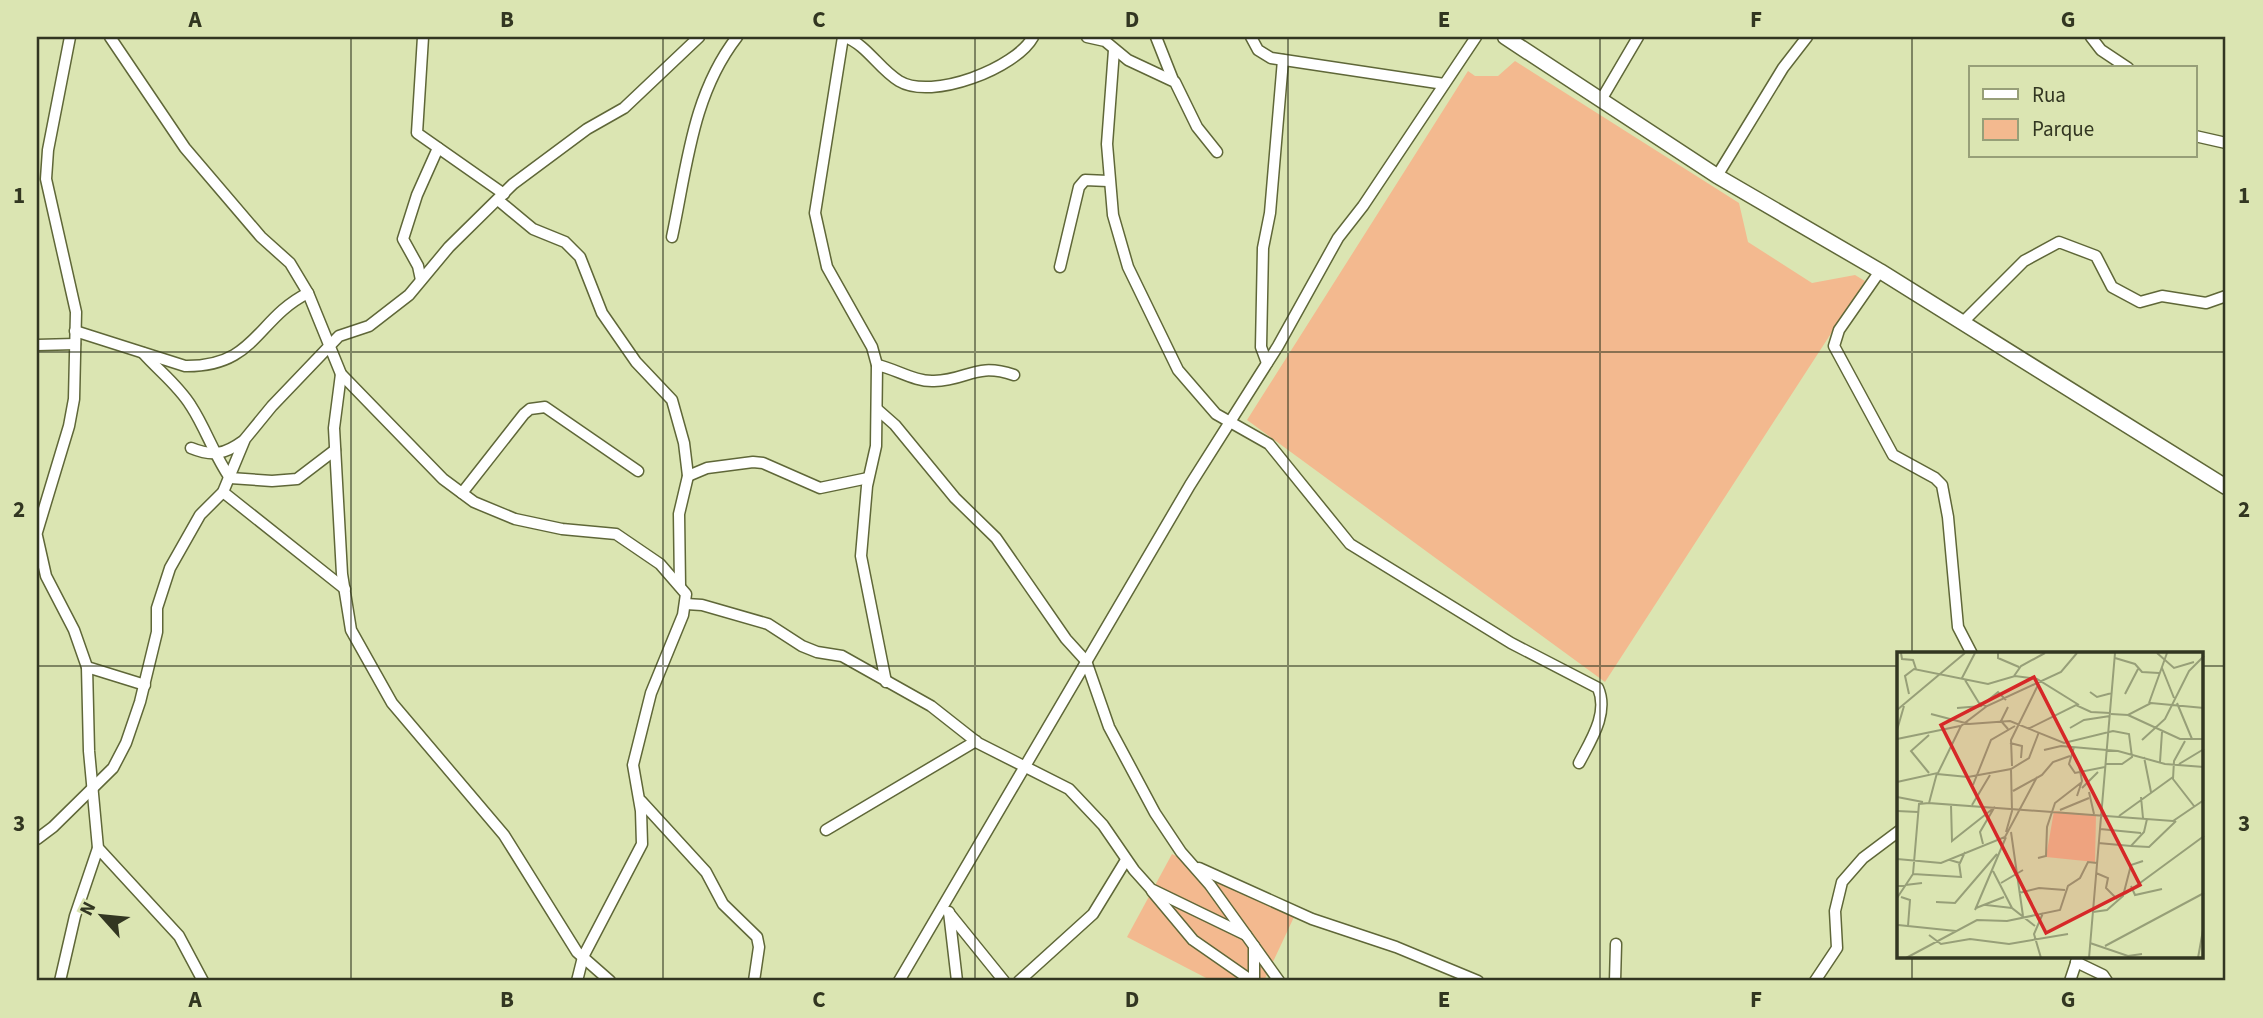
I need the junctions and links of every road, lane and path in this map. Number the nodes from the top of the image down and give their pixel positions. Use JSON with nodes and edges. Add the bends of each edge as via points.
{"nodes":[{"id":1,"x":70,"y":37,"type":"edge"},
{"id":2,"x":110,"y":37,"type":"edge"},
{"id":3,"x":423,"y":37,"type":"edge"},
{"id":4,"x":699,"y":37,"type":"edge"},
{"id":5,"x":737,"y":37,"type":"edge"},
{"id":6,"x":844,"y":37,"type":"edge"},
{"id":7,"x":1033,"y":37,"type":"edge"},
{"id":8,"x":1087,"y":37,"type":"edge"},
{"id":9,"x":1156,"y":37,"type":"edge"},
{"id":10,"x":1251,"y":37,"type":"edge"},
{"id":11,"x":1476,"y":37,"type":"edge"},
{"id":12,"x":1505,"y":37,"type":"edge"},
{"id":13,"x":1638,"y":37,"type":"edge"},
{"id":14,"x":1807,"y":37,"type":"edge"},
{"id":15,"x":2091,"y":37,"type":"edge"},
{"id":16,"x":1115,"y":50,"type":"junction"},
{"id":17,"x":1283,"y":60,"type":"junction"},
{"id":18,"x":2125,"y":66,"type":"edge"},
{"id":19,"x":1175,"y":82,"type":"junction"},
{"id":20,"x":1444,"y":84,"type":"junction"},
{"id":21,"x":1601,"y":100,"type":"junction"},
{"id":22,"x":2196,"y":136,"type":"edge"},
{"id":23,"x":2226,"y":143,"type":"edge"},
{"id":24,"x":438,"y":148,"type":"junction"},
{"id":25,"x":1217,"y":152,"type":"dead end"},
{"id":26,"x":1717,"y":176,"type":"junction"},
{"id":27,"x":1108,"y":181,"type":"junction"},
{"id":28,"x":501,"y":197,"type":"junction"},
{"id":29,"x":671,"y":237,"type":"dead end"},
{"id":30,"x":1060,"y":267,"type":"dead end"},
{"id":31,"x":1880,"y":271,"type":"junction"},
{"id":32,"x":421,"y":280,"type":"junction"},
{"id":33,"x":308,"y":293,"type":"junction"},
{"id":34,"x":2226,"y":296,"type":"edge"},
{"id":35,"x":1963,"y":322,"type":"junction"},
{"id":36,"x":75,"y":331,"type":"junction"},
{"id":37,"x":75,"y":344,"type":"junction"},
{"id":38,"x":37,"y":345,"type":"edge"},
{"id":39,"x":329,"y":349,"type":"junction"},
{"id":40,"x":143,"y":353,"type":"junction"},
{"id":41,"x":1267,"y":363,"type":"junction"},
{"id":42,"x":877,"y":365,"type":"junction"},
{"id":43,"x":341,"y":374,"type":"junction"},
{"id":44,"x":1014,"y":374,"type":"dead end"},
{"id":45,"x":878,"y":410,"type":"junction"},
{"id":46,"x":1228,"y":422,"type":"junction"},
{"id":47,"x":245,"y":439,"type":"junction"},
{"id":48,"x":191,"y":448,"type":"dead end"},
{"id":49,"x":335,"y":450,"type":"junction"},
{"id":50,"x":214,"y":454,"type":"junction"},
{"id":51,"x":638,"y":471,"type":"dead end"},
{"id":52,"x":688,"y":477,"type":"junction"},
{"id":53,"x":230,"y":478,"type":"junction"},
{"id":54,"x":868,"y":478,"type":"junction"},
{"id":55,"x":2226,"y":487,"type":"edge"},
{"id":56,"x":223,"y":492,"type":"junction"},
{"id":57,"x":462,"y":493,"type":"junction"},
{"id":58,"x":37,"y":534,"type":"edge"},
{"id":59,"x":680,"y":586,"type":"junction"},
{"id":60,"x":345,"y":589,"type":"junction"},
{"id":61,"x":686,"y":604,"type":"junction"},
{"id":62,"x":1971,"y":652,"type":"edge"},
{"id":63,"x":1086,"y":661,"type":"junction"},
{"id":64,"x":87,"y":667,"type":"junction"},
{"id":65,"x":886,"y":682,"type":"junction"},
{"id":66,"x":145,"y":685,"type":"junction"},
{"id":67,"x":976,"y":741,"type":"junction"},
{"id":68,"x":1579,"y":762,"type":"dead end"},
{"id":69,"x":1027,"y":766,"type":"junction"},
{"id":70,"x":93,"y":789,"type":"junction"},
{"id":71,"x":639,"y":799,"type":"junction"},
{"id":72,"x":826,"y":830,"type":"dead end"},
{"id":73,"x":1897,"y":832,"type":"edge"},
{"id":74,"x":37,"y":839,"type":"edge"},
{"id":75,"x":98,"y":848,"type":"junction"},
{"id":76,"x":1126,"y":860,"type":"junction"},
{"id":77,"x":1194,"y":865,"type":"junction"},
{"id":78,"x":1151,"y":889,"type":"junction"},
{"id":79,"x":947,"y":899,"type":"junction"},
{"id":80,"x":949,"y":913,"type":"junction"},
{"id":81,"x":1246,"y":935,"type":"junction"},
{"id":82,"x":1616,"y":944,"type":"dead end"},
{"id":83,"x":1254,"y":946,"type":"junction"},
{"id":84,"x":583,"y":957,"type":"junction"},
{"id":85,"x":2077,"y":959,"type":"edge"},
{"id":86,"x":60,"y":981,"type":"edge"},
{"id":87,"x":203,"y":981,"type":"edge"},
{"id":88,"x":577,"y":981,"type":"edge"},
{"id":89,"x":611,"y":981,"type":"edge"},
{"id":90,"x":754,"y":981,"type":"edge"},
{"id":91,"x":899,"y":981,"type":"edge"},
{"id":92,"x":957,"y":981,"type":"edge"},
{"id":93,"x":1004,"y":981,"type":"edge"},
{"id":94,"x":1019,"y":981,"type":"edge"},
{"id":95,"x":1253,"y":981,"type":"edge"},
{"id":96,"x":1279,"y":981,"type":"edge"},
{"id":97,"x":1478,"y":981,"type":"edge"},
{"id":98,"x":1615,"y":981,"type":"edge"},
{"id":99,"x":1815,"y":981,"type":"edge"},
{"id":100,"x":2070,"y":981,"type":"edge"},
{"id":101,"x":2107,"y":981,"type":"edge"}],
"edges":[{"from":1,"to":36,"type":"street","via":[[46,179],[70,278]]},
{"from":2,"to":33,"type":"street","via":[[185,148],[261,237],[290,263]]},
{"from":3,"to":24,"type":"street","via":[[417,127],[421,138]]},
{"from":4,"to":28,"type":"street","via":[[624,108],[534,166]]},
{"from":5,"to":29,"type":"street","via":[[722,56],[701,101]]},
{"from":6,"to":7,"type":"street","via":[[900,82],[918,87],[953,83],[988,71],[1018,55]]},
{"from":6,"to":42,"type":"street","via":[[814,213],[827,267],[872,347]]},
{"from":8,"to":16,"type":"street","via":[[1105,40]]},
{"from":9,"to":19,"type":"street"},
{"from":10,"to":17,"type":"street","via":[[1264,55]]},
{"from":11,"to":20,"type":"street"},
{"from":12,"to":21,"type":"street"},
{"from":13,"to":21,"type":"street"},
{"from":14,"to":26,"type":"street"},
{"from":15,"to":18,"type":"street"},
{"from":16,"to":19,"type":"street"},
{"from":16,"to":27,"type":"street"},
{"from":17,"to":20,"type":"street"},
{"from":17,"to":41,"type":"street","via":[[1263,248],[1261,347]]},
{"from":19,"to":25,"type":"street","via":[[1197,127]]},
{"from":20,"to":41,"type":"street","via":[[1338,238]]},
{"from":21,"to":26,"type":"street"},
{"from":22,"to":23,"type":"street"},
{"from":24,"to":28,"type":"street","via":[[460,160]]},
{"from":24,"to":32,"type":"street","via":[[403,239]]},
{"from":26,"to":31,"type":"street"},
{"from":27,"to":30,"type":"street","via":[[1086,180],[1079,187]]},
{"from":27,"to":46,"type":"street","via":[[1119,240],[1160,333],[1185,379]]},
{"from":28,"to":32,"type":"street"},
{"from":28,"to":52,"type":"street","via":[[533,229],[565,242],[580,257],[602,313],[636,362],[672,400]]},
{"from":31,"to":35,"type":"street"},
{"from":31,"to":62,"type":"street","via":[[1839,330],[1834,346],[1893,455],[1942,485],[1958,627]]},
{"from":32,"to":39,"type":"street","via":[[381,318],[339,337]]},
{"from":33,"to":39,"type":"street"},
{"from":33,"to":40,"type":"street","via":[[233,358],[184,366]]},
{"from":34,"to":35,"type":"street","via":[[2206,303],[2162,296],[2140,302],[2112,287],[2096,256],[2059,242],[2024,261]]},
{"from":35,"to":55,"type":"street"},
{"from":36,"to":37,"type":"street"},
{"from":36,"to":40,"type":"street"},
{"from":37,"to":38,"type":"street"},
{"from":37,"to":58,"type":"street","via":[[71,416]]},
{"from":39,"to":43,"type":"street"},
{"from":39,"to":47,"type":"street","via":[[299,376]]},
{"from":40,"to":50,"type":"street","via":[[191,406]]},
{"from":41,"to":46,"type":"street"},
{"from":42,"to":44,"type":"street","via":[[934,381],[990,368]]},
{"from":42,"to":45,"type":"street"},
{"from":43,"to":49,"type":"street"},
{"from":43,"to":57,"type":"street"},
{"from":45,"to":54,"type":"street"},
{"from":45,"to":63,"type":"street","via":[[996,538]]},
{"from":46,"to":63,"type":"street"},
{"from":46,"to":68,"type":"street","via":[[1269,444],[1350,544],[1511,643],[1598,688],[1603,705],[1600,718]]},
{"from":47,"to":50,"type":"street"},
{"from":47,"to":53,"type":"street"},
{"from":48,"to":50,"type":"street"},
{"from":49,"to":53,"type":"street","via":[[298,479]]},
{"from":49,"to":60,"type":"street"},
{"from":50,"to":53,"type":"street"},
{"from":51,"to":57,"type":"street","via":[[545,407],[524,414]]},
{"from":52,"to":54,"type":"street","via":[[707,468],[753,462],[820,488]]},
{"from":52,"to":59,"type":"street","via":[[679,514]]},
{"from":53,"to":56,"type":"street"},
{"from":54,"to":65,"type":"street","via":[[861,556]]},
{"from":56,"to":60,"type":"street"},
{"from":56,"to":66,"type":"street","via":[[200,515],[170,568],[157,608],[157,632]]},
{"from":57,"to":59,"type":"street","via":[[515,519],[616,534],[660,564]]},
{"from":58,"to":64,"type":"street","via":[[46,576]]},
{"from":59,"to":61,"type":"street"},
{"from":60,"to":84,"type":"street","via":[[351,630],[392,704],[504,835]]},
{"from":61,"to":65,"type":"street","via":[[768,624],[802,646],[842,656]]},
{"from":61,"to":71,"type":"street","via":[[651,693],[636,748],[633,765]]},
{"from":63,"to":69,"type":"street"},
{"from":63,"to":77,"type":"street","via":[[1109,727],[1133,775]]},
{"from":64,"to":66,"type":"street"},
{"from":64,"to":70,"type":"street"},
{"from":65,"to":67,"type":"street","via":[[931,706]]},
{"from":66,"to":70,"type":"street","via":[[126,743],[113,768]]},
{"from":67,"to":69,"type":"street"},
{"from":67,"to":72,"type":"street"},
{"from":69,"to":76,"type":"street","via":[[1069,789],[1104,825]]},
{"from":69,"to":79,"type":"street"},
{"from":70,"to":74,"type":"street"},
{"from":70,"to":75,"type":"street"},
{"from":71,"to":84,"type":"street","via":[[642,844]]},
{"from":71,"to":90,"type":"street","via":[[706,872],[723,904],[757,937]]},
{"from":73,"to":99,"type":"street","via":[[1863,858],[1842,882],[1835,911],[1837,948]]},
{"from":75,"to":86,"type":"street"},
{"from":75,"to":87,"type":"street","via":[[179,936]]},
{"from":76,"to":78,"type":"street"},
{"from":76,"to":94,"type":"street","via":[[1093,914]]},
{"from":77,"to":81,"type":"street"},
{"from":77,"to":97,"type":"street","via":[[1343,932],[1396,947]]},
{"from":78,"to":81,"type":"street"},
{"from":78,"to":95,"type":"street","via":[[1193,940]]},
{"from":79,"to":80,"type":"street"},
{"from":79,"to":91,"type":"street"},
{"from":80,"to":92,"type":"street"},
{"from":80,"to":93,"type":"street"},
{"from":81,"to":83,"type":"street"},
{"from":82,"to":98,"type":"street"},
{"from":83,"to":95,"type":"street"},
{"from":83,"to":96,"type":"street"},
{"from":84,"to":88,"type":"street"},
{"from":84,"to":89,"type":"street"},
{"from":85,"to":100,"type":"street"},
{"from":85,"to":101,"type":"street"}]}
